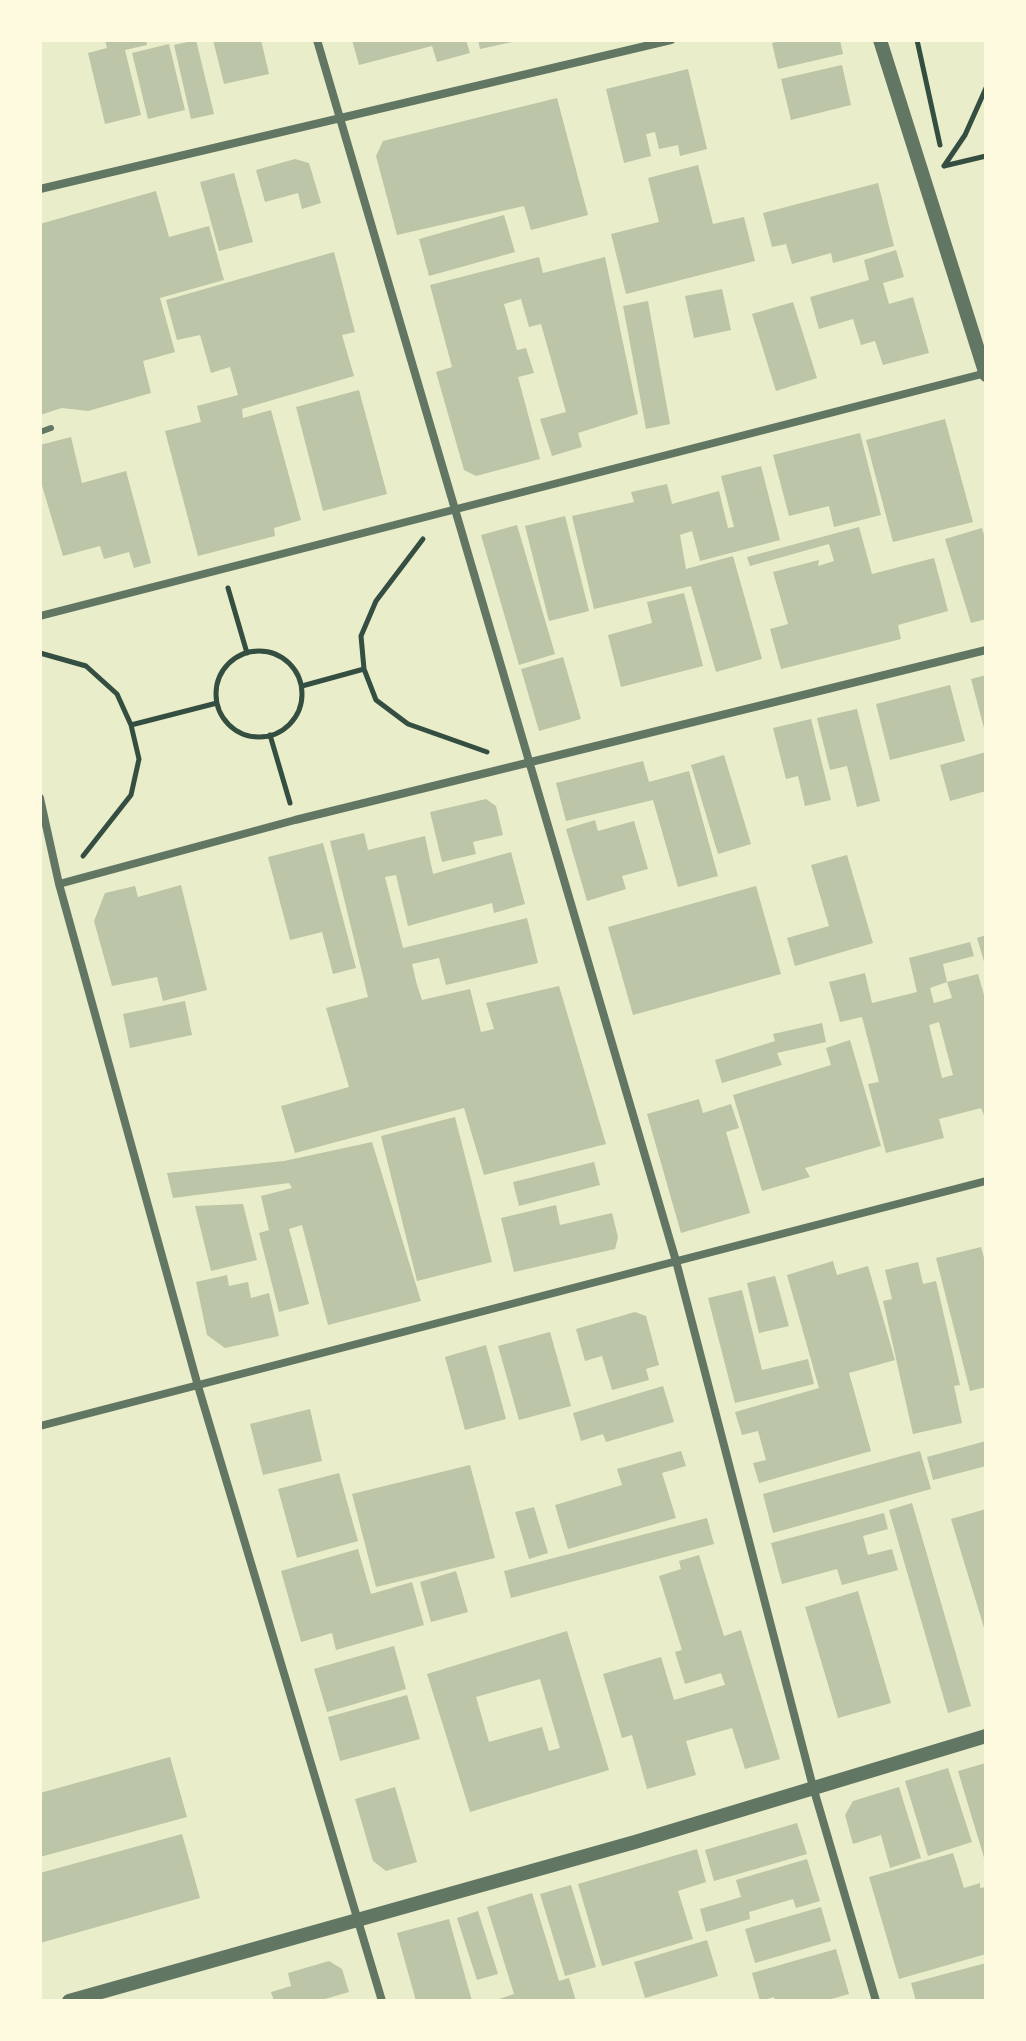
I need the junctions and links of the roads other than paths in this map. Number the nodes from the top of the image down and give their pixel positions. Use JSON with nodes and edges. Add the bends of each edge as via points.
{"nodes":[{"id":1,"x":317,"y":40,"type":"edge"},
{"id":2,"x":671,"y":40,"type":"edge"},
{"id":3,"x":880,"y":40,"type":"edge"},
{"id":4,"x":339,"y":116,"type":"junction"},
{"id":5,"x":40,"y":189,"type":"edge"},
{"id":6,"x":986,"y":374,"type":"edge"},
{"id":7,"x":51,"y":428,"type":"dead end"},
{"id":8,"x":40,"y":432,"type":"edge"},
{"id":9,"x":455,"y":508,"type":"junction"},
{"id":10,"x":40,"y":616,"type":"edge"},
{"id":11,"x":986,"y":650,"type":"edge"},
{"id":12,"x":530,"y":764,"type":"junction"},
{"id":13,"x":40,"y":798,"type":"edge"},
{"id":14,"x":59,"y":884,"type":"junction"},
{"id":15,"x":986,"y":1181,"type":"edge"},
{"id":16,"x":676,"y":1261,"type":"junction"},
{"id":17,"x":198,"y":1386,"type":"junction"},
{"id":18,"x":40,"y":1426,"type":"edge"},
{"id":19,"x":986,"y":1736,"type":"edge"},
{"id":20,"x":813,"y":1787,"type":"junction"},
{"id":21,"x":358,"y":1918,"type":"junction"},
{"id":22,"x":69,"y":2001,"type":"edge"},
{"id":23,"x":382,"y":2001,"type":"edge"},
{"id":24,"x":876,"y":2001,"type":"edge"}],
"edges":[{"from":1,"to":4,"type":"street"},
{"from":2,"to":4,"type":"street"},
{"from":3,"to":6,"type":"street"},
{"from":4,"to":5,"type":"street"},
{"from":4,"to":9,"type":"street"},
{"from":6,"to":9,"type":"street"},
{"from":7,"to":8,"type":"lane"},
{"from":9,"to":10,"type":"street"},
{"from":9,"to":12,"type":"street"},
{"from":11,"to":12,"type":"street"},
{"from":12,"to":14,"type":"street"},
{"from":12,"to":16,"type":"street"},
{"from":13,"to":14,"type":"street"},
{"from":14,"to":17,"type":"street"},
{"from":15,"to":16,"type":"street"},
{"from":16,"to":17,"type":"street"},
{"from":16,"to":20,"type":"street"},
{"from":17,"to":18,"type":"street"},
{"from":17,"to":21,"type":"street"},
{"from":19,"to":20,"type":"street"},
{"from":20,"to":21,"type":"street"},
{"from":20,"to":24,"type":"street"},
{"from":21,"to":22,"type":"street"},
{"from":21,"to":23,"type":"street"}]}
